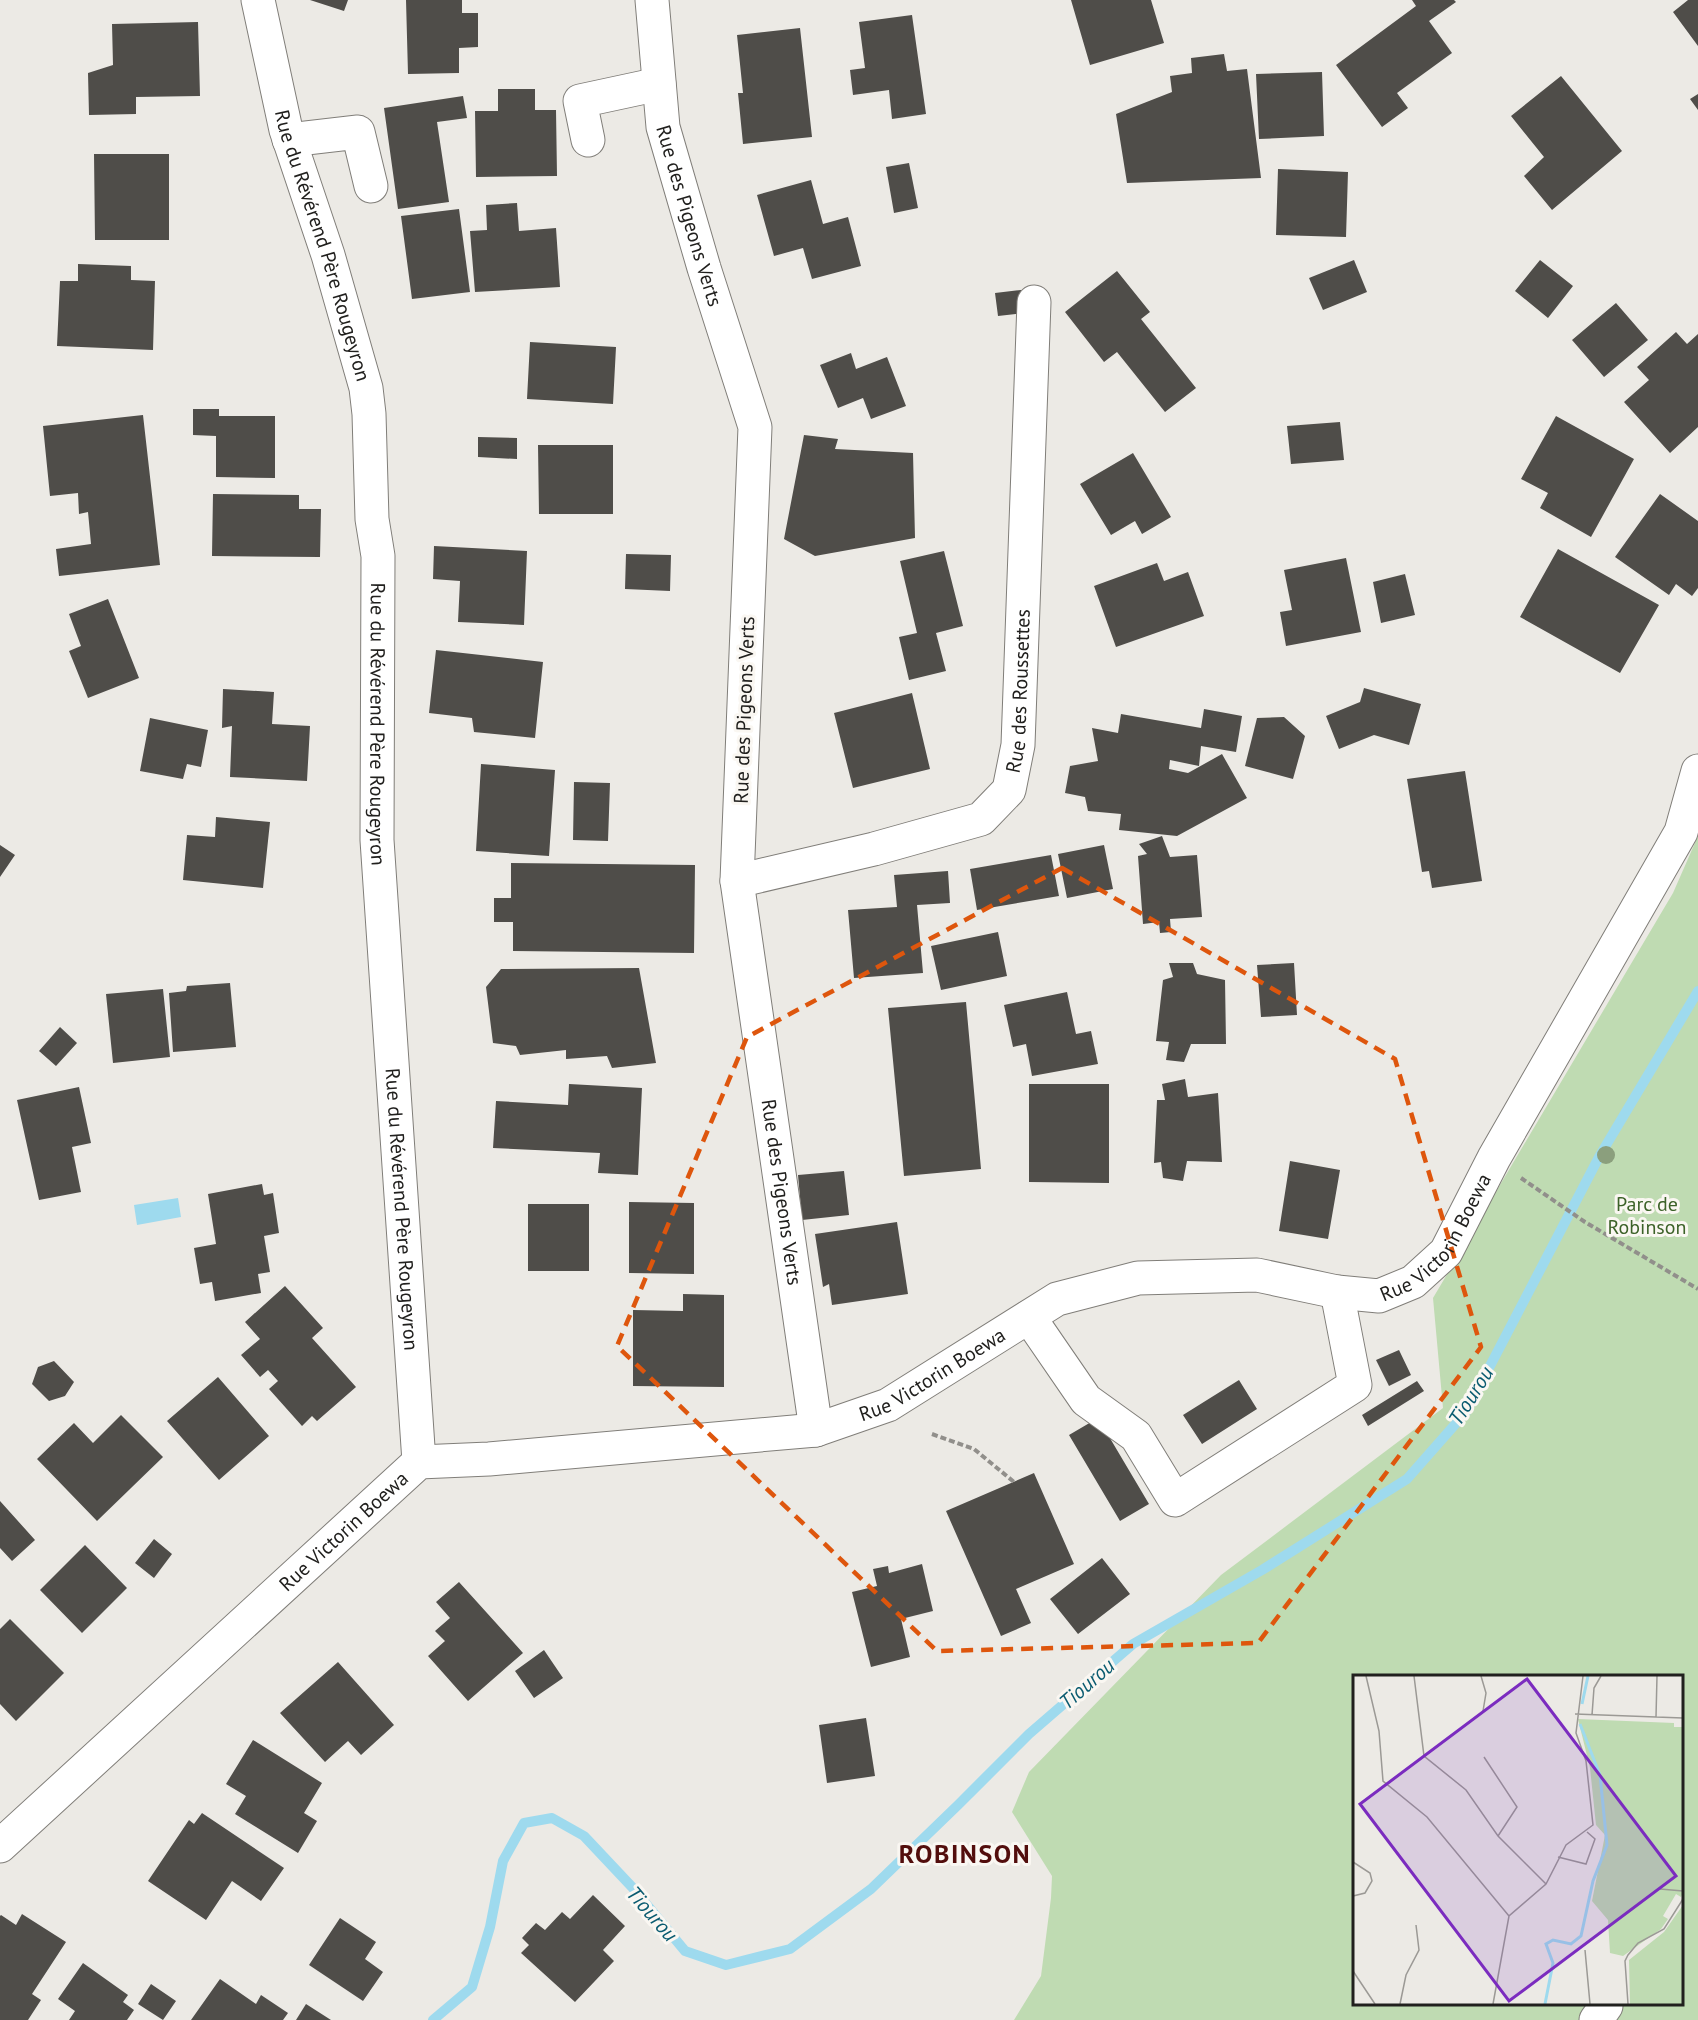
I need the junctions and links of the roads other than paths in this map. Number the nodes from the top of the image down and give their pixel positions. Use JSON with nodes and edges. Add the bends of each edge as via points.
{"nodes":[{"id":1,"x":258,"y":0,"type":"edge"},
{"id":2,"x":652,"y":0,"type":"edge"},
{"id":3,"x":659,"y":84,"type":"junction"},
{"id":4,"x":289,"y":140,"type":"junction"},
{"id":5,"x":588,"y":140,"type":"dead end"},
{"id":6,"x":371,"y":186,"type":"dead end"},
{"id":7,"x":1034,"y":302,"type":"dead end"},
{"id":8,"x":1698,"y":771,"type":"edge"},
{"id":9,"x":737,"y":881,"type":"junction"},
{"id":10,"x":1337,"y":1292,"type":"junction"},
{"id":11,"x":1029,"y":1317,"type":"junction"},
{"id":12,"x":816,"y":1430,"type":"junction"},
{"id":13,"x":418,"y":1462,"type":"junction"},
{"id":14,"x":0,"y":1846,"type":"edge"}],
"edges":[{"from":1,"to":4,"type":"street","name":"Rue du Révérend Père Rougeyron"},
{"from":2,"to":3,"type":"street","name":"Rue des Pigeons Verts"},
{"from":3,"to":5,"type":"street","via":[[580,100]]},
{"from":3,"to":9,"type":"street","name":"Rue des Pigeons Verts","via":[[663,128],[755,427]]},
{"from":4,"to":6,"type":"street","via":[[358,132]]},
{"from":4,"to":13,"type":"street","name":"Rue du Révérend Père Rougeyron","via":[[331,264],[366,388],[369,414],[372,519],[378,556],[377,840]]},
{"from":7,"to":9,"type":"street","name":"Rue des Roussettes","via":[[1018,745],[1009,790],[981,819]]},
{"from":8,"to":10,"type":"street","name":"Rue Victorin Boewa","via":[[1681,832],[1494,1158],[1446,1252],[1413,1282],[1379,1296]]},
{"from":9,"to":12,"type":"street","name":"Rue des Pigeons Verts"},
{"from":10,"to":11,"type":"street","name":"Rue Victorin Boewa","via":[[1257,1275],[1138,1278],[1057,1299]]},
{"from":10,"to":11,"type":"street","via":[[1356,1385],[1176,1500],[1136,1436],[1086,1400]]},
{"from":11,"to":12,"type":"street","name":"Rue Victorin Boewa","via":[[888,1405]]},
{"from":12,"to":13,"type":"street","name":"Rue Victorin Boewa"},
{"from":13,"to":14,"type":"street","name":"Rue Victorin Boewa"}]}
